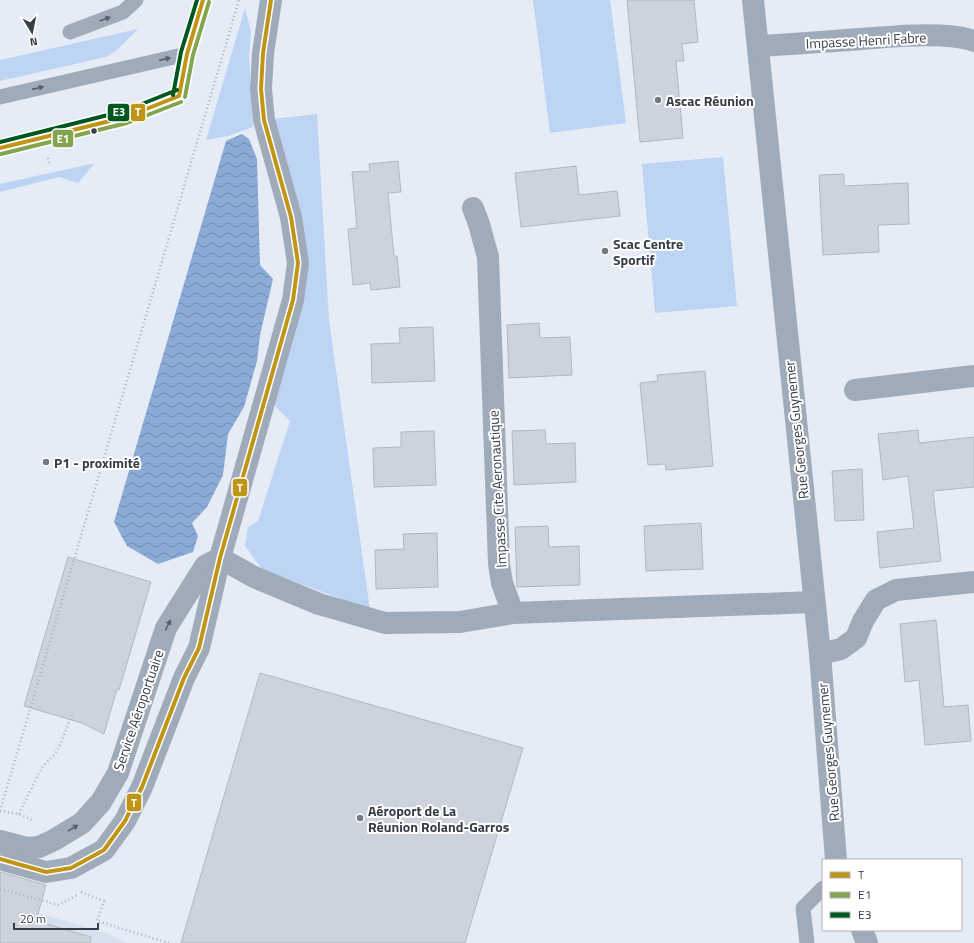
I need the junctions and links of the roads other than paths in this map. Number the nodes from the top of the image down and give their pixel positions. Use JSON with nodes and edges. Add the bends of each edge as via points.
{"nodes":[{"id":1,"x":136,"y":0,"type":"edge"},
{"id":2,"x":203,"y":0,"type":"edge"},
{"id":3,"x":270,"y":0,"type":"edge"},
{"id":4,"x":753,"y":0,"type":"edge"},
{"id":5,"x":70,"y":32,"type":"dead end"},
{"id":6,"x":974,"y":41,"type":"edge"},
{"id":7,"x":758,"y":46,"type":"junction"},
{"id":8,"x":187,"y":54,"type":"junction"},
{"id":9,"x":0,"y":97,"type":"edge"},
{"id":10,"x":0,"y":148,"type":"edge"},
{"id":11,"x":473,"y":208,"type":"dead end"},
{"id":12,"x":974,"y":376,"type":"edge"},
{"id":13,"x":855,"y":390,"type":"dead end"},
{"id":14,"x":220,"y":558,"type":"junction"},
{"id":15,"x":974,"y":582,"type":"edge"},
{"id":16,"x":814,"y":602,"type":"junction"},
{"id":17,"x":513,"y":613,"type":"junction"},
{"id":18,"x":820,"y":654,"type":"junction"},
{"id":19,"x":0,"y":840,"type":"edge"},
{"id":20,"x":0,"y":859,"type":"edge"},
{"id":21,"x":836,"y":859,"type":"edge"},
{"id":22,"x":822,"y":889,"type":"edge"},
{"id":23,"x":862,"y":931,"type":"edge"},
{"id":24,"x":807,"y":943,"type":"edge"},
{"id":25,"x":867,"y":943,"type":"edge"}],
"edges":[{"from":5,"to":1,"type":"lane","one_way":true,"via":[[123,12]]},
{"from":2,"to":8,"type":"lane"},
{"from":3,"to":14,"type":"street","via":[[261,89],[264,120],[291,217],[298,262],[293,300]]},
{"from":4,"to":7,"type":"street","name":"Rue Georges Guynemer"},
{"from":6,"to":7,"type":"street","name":"Impasse Henri Fabre","via":[[967,38],[899,36]]},
{"from":7,"to":16,"type":"street","name":"Rue Georges Guynemer"},
{"from":9,"to":8,"type":"lane","one_way":true},
{"from":8,"to":10,"type":"lane","via":[[179,96],[126,117]]},
{"from":11,"to":17,"type":"street","name":"Impasse Cite Aeronautique","via":[[488,257],[499,564],[502,583]]},
{"from":12,"to":13,"type":"street"},
{"from":14,"to":17,"type":"street","via":[[254,577],[319,604],[385,623],[460,622]]},
{"from":19,"to":14,"type":"street","name":"Service Aéroportuaire","one_way":true,"via":[[27,848],[39,847],[82,823],[101,802],[118,773],[166,628],[205,566]]},
{"from":14,"to":20,"type":"street","via":[[199,648],[184,678],[142,787],[125,820],[104,850],[71,868],[46,872]]},
{"from":15,"to":18,"type":"street","via":[[896,590],[876,600],[856,638],[841,649]]},
{"from":16,"to":17,"type":"street"},
{"from":16,"to":18,"type":"street","name":"Rue Georges Guynemer"},
{"from":18,"to":21,"type":"street","name":"Rue Georges Guynemer"},
{"from":22,"to":24,"type":"lane","via":[[803,908]]},
{"from":23,"to":25,"type":"street"}]}
